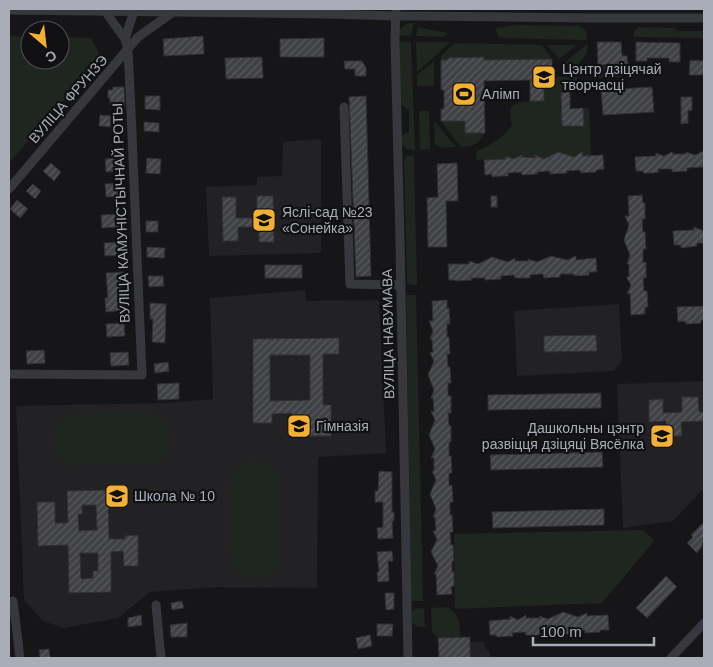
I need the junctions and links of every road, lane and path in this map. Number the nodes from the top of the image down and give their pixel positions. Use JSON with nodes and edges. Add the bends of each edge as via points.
{"nodes":[{"id":1,"x":9,"y":10,"type":"edge"},
{"id":2,"x":105,"y":11,"type":"junction"},
{"id":3,"x":134,"y":11,"type":"junction"},
{"id":4,"x":173,"y":12,"type":"junction"},
{"id":5,"x":396,"y":13,"type":"edge"},
{"id":6,"x":585,"y":13,"type":"edge"},
{"id":7,"x":704,"y":18,"type":"edge"},
{"id":8,"x":138,"y":37,"type":"junction"},
{"id":9,"x":125,"y":39,"type":"junction"},
{"id":10,"x":128,"y":50,"type":"junction"},
{"id":11,"x":344,"y":107,"type":"dead end"},
{"id":12,"x":9,"y":189,"type":"edge"},
{"id":13,"x":401,"y":285,"type":"junction"},
{"id":14,"x":9,"y":374,"type":"edge"},
{"id":15,"x":9,"y":602,"type":"edge"},
{"id":16,"x":156,"y":605,"type":"dead end"},
{"id":17,"x":704,"y":623,"type":"edge"},
{"id":18,"x":20,"y":658,"type":"edge"},
{"id":19,"x":161,"y":658,"type":"edge"},
{"id":20,"x":408,"y":658,"type":"edge"},
{"id":21,"x":671,"y":658,"type":"edge"}],
"edges":[{"from":1,"to":2,"type":"street"},
{"from":2,"to":3,"type":"street"},
{"from":2,"to":9,"type":"street"},
{"from":3,"to":4,"type":"street"},
{"from":3,"to":8,"type":"street"},
{"from":3,"to":9,"type":"street"},
{"from":4,"to":5,"type":"street"},
{"from":4,"to":8,"type":"street","name":"ВУЛІЦА ФРУНЗЭ"},
{"from":5,"to":6,"type":"street","via":[[418,16]]},
{"from":5,"to":13,"type":"street","name":"ВУЛІЦА НАВУМАВА"},
{"from":6,"to":7,"type":"street"},
{"from":8,"to":10,"type":"street","name":"ВУЛІЦА ФРУНЗЭ"},
{"from":9,"to":10,"type":"street"},
{"from":10,"to":12,"type":"street","name":"ВУЛІЦА ФРУНЗЭ"},
{"from":10,"to":14,"type":"street","name":"ВУЛІЦА КАМУНІСТЫЧНАЙ РОТЫ","via":[[142,375]]},
{"from":11,"to":13,"type":"street","via":[[350,284]]},
{"from":13,"to":20,"type":"street","name":"ВУЛІЦА НАВУМАВА"},
{"from":15,"to":18,"type":"street","via":[[13,601]]},
{"from":16,"to":19,"type":"street"},
{"from":17,"to":21,"type":"street"}]}
